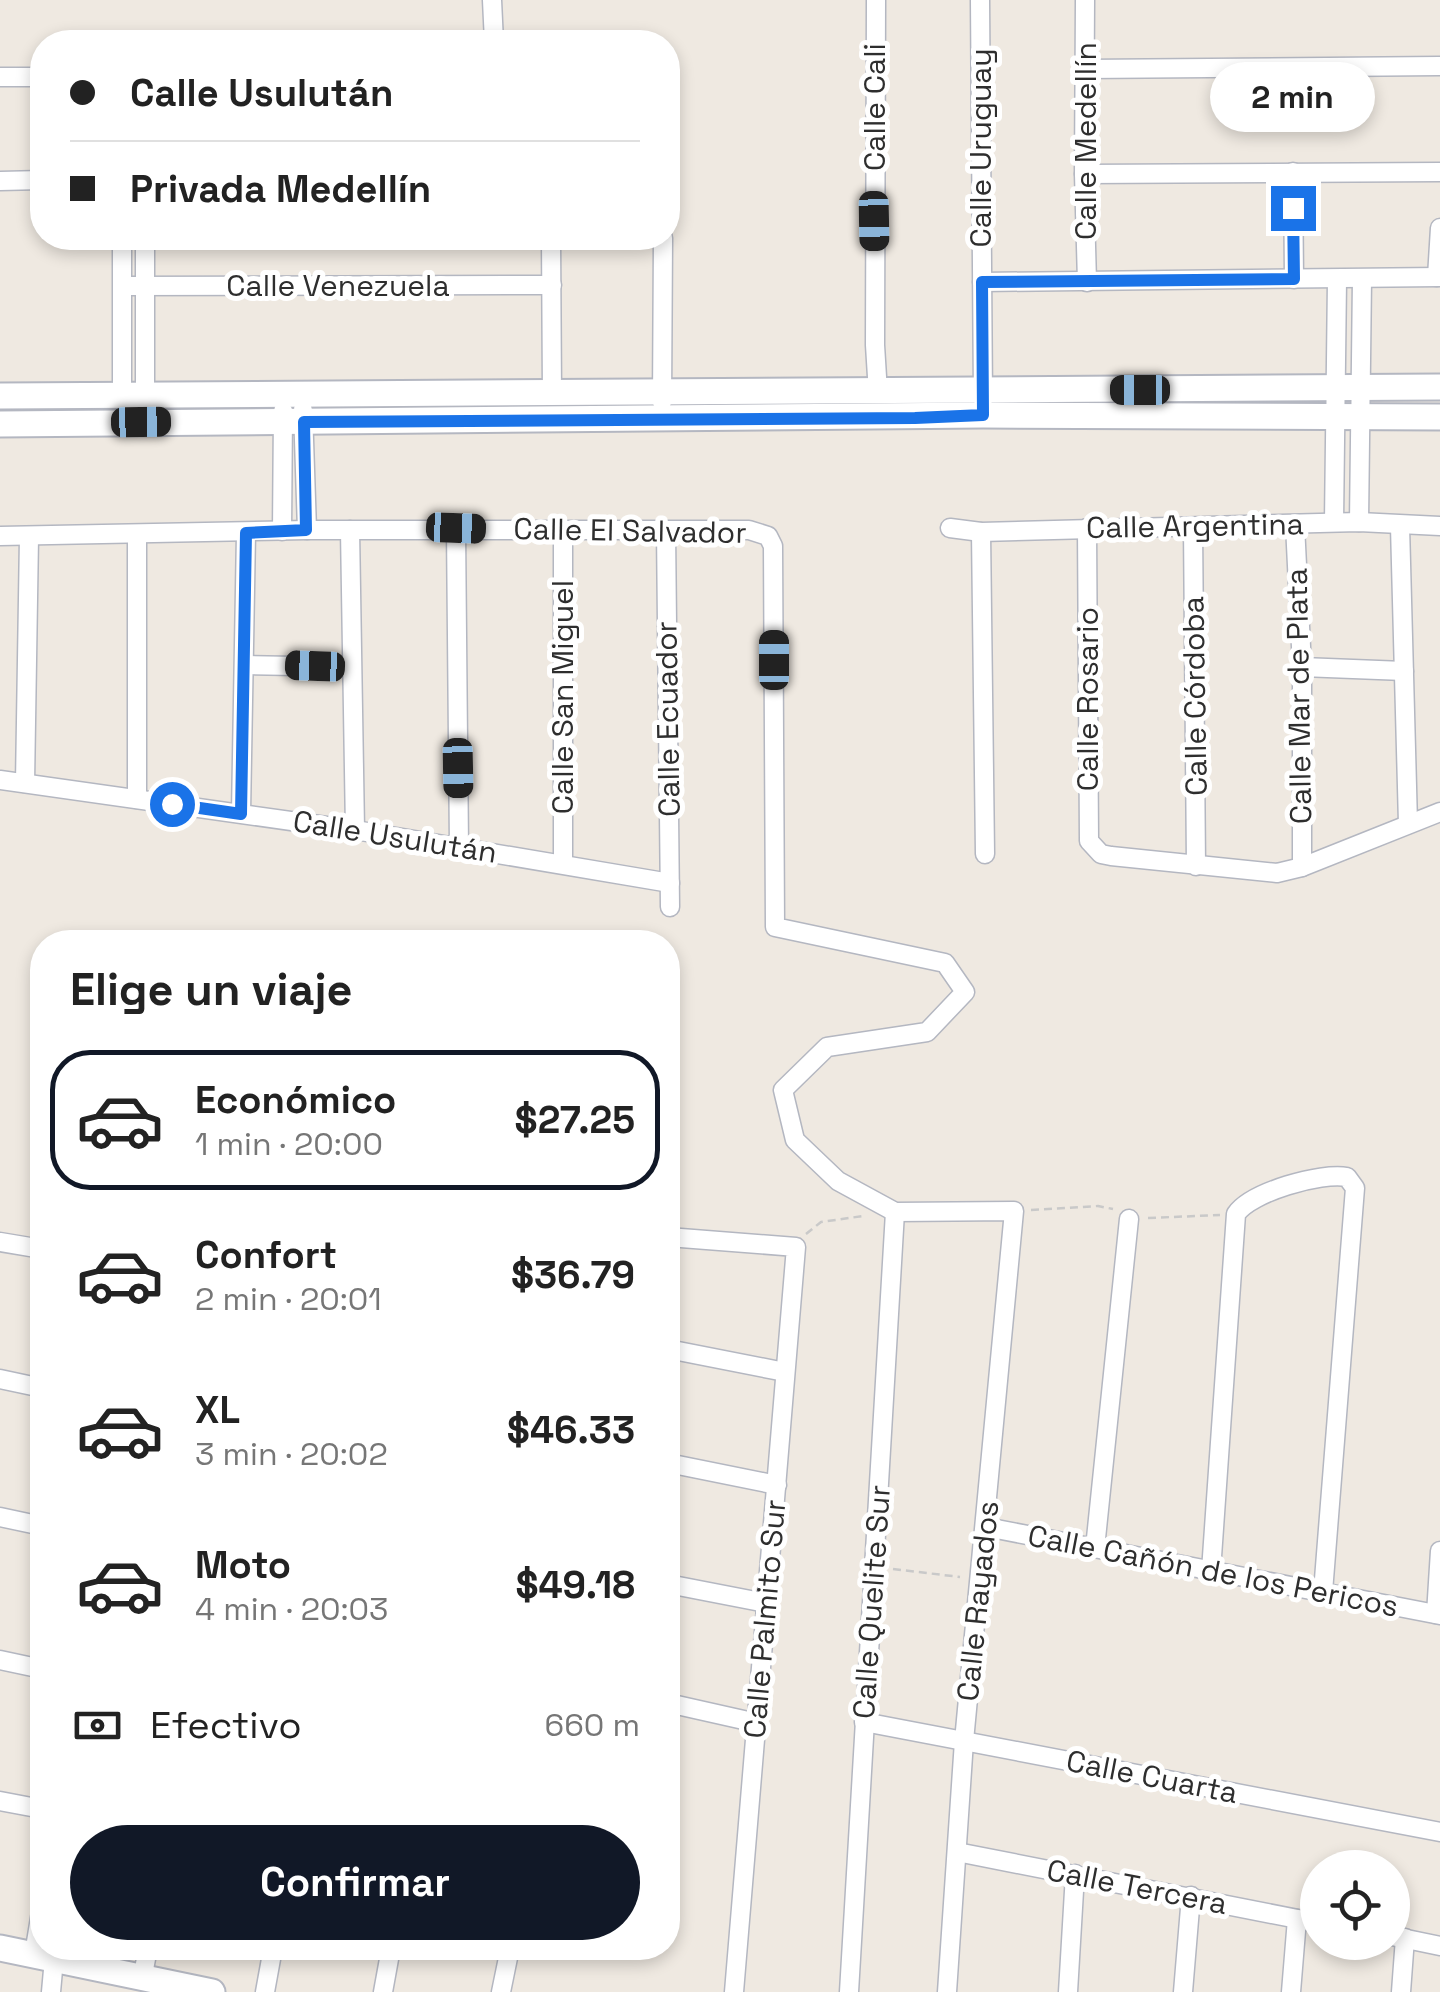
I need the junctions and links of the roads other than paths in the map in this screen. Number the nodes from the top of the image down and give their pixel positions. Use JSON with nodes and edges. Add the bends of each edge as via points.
{"nodes":[{"id":1,"x":492,"y":0,"type":"edge"},
{"id":2,"x":876,"y":0,"type":"edge"},
{"id":3,"x":980,"y":0,"type":"edge"},
{"id":4,"x":1086,"y":0,"type":"edge"},
{"id":5,"x":493,"y":30,"type":"edge"},
{"id":6,"x":1440,"y":66,"type":"edge"},
{"id":7,"x":1085,"y":69,"type":"junction"},
{"id":8,"x":0,"y":77,"type":"edge"},
{"id":9,"x":30,"y":77,"type":"edge"},
{"id":10,"x":1293,"y":172,"type":"junction"},
{"id":11,"x":1440,"y":172,"type":"edge"},
{"id":12,"x":1084,"y":174,"type":"junction"},
{"id":13,"x":30,"y":180,"type":"edge"},
{"id":14,"x":0,"y":181,"type":"edge"},
{"id":15,"x":1440,"y":228,"type":"edge"},
{"id":16,"x":122,"y":250,"type":"edge"},
{"id":17,"x":145,"y":250,"type":"edge"},
{"id":18,"x":551,"y":250,"type":"edge"},
{"id":19,"x":663,"y":250,"type":"edge"},
{"id":20,"x":1439,"y":278,"type":"edge"},
{"id":21,"x":1294,"y":279,"type":"junction"},
{"id":22,"x":1362,"y":279,"type":"junction"},
{"id":23,"x":1337,"y":280,"type":"junction"},
{"id":24,"x":982,"y":282,"type":"junction"},
{"id":25,"x":1087,"y":282,"type":"junction"},
{"id":26,"x":552,"y":285,"type":"junction"},
{"id":27,"x":124,"y":286,"type":"junction"},
{"id":28,"x":145,"y":287,"type":"junction"},
{"id":29,"x":1440,"y":388,"type":"edge"},
{"id":30,"x":1349,"y":389,"type":"junction"},
{"id":31,"x":662,"y":392,"type":"junction"},
{"id":32,"x":878,"y":393,"type":"junction"},
{"id":33,"x":552,"y":395,"type":"junction"},
{"id":34,"x":0,"y":396,"type":"edge"},
{"id":35,"x":133,"y":397,"type":"junction"},
{"id":36,"x":983,"y":402,"type":"junction"},
{"id":37,"x":293,"y":408,"type":"junction"},
{"id":38,"x":1348,"y":417,"type":"junction"},
{"id":39,"x":1440,"y":417,"type":"edge"},
{"id":40,"x":662,"y":420,"type":"junction"},
{"id":41,"x":0,"y":424,"type":"edge"},
{"id":42,"x":1334,"y":522,"type":"junction"},
{"id":43,"x":1359,"y":522,"type":"junction"},
{"id":44,"x":1295,"y":525,"type":"junction"},
{"id":45,"x":1400,"y":526,"type":"junction"},
{"id":46,"x":1440,"y":526,"type":"edge"},
{"id":47,"x":1193,"y":527,"type":"junction"},
{"id":48,"x":456,"y":528,"type":"junction"},
{"id":49,"x":950,"y":528,"type":"dead end"},
{"id":50,"x":1087,"y":528,"type":"junction"},
{"id":51,"x":306,"y":530,"type":"junction"},
{"id":52,"x":350,"y":530,"type":"junction"},
{"id":53,"x":666,"y":530,"type":"junction"},
{"id":54,"x":282,"y":531,"type":"junction"},
{"id":55,"x":563,"y":532,"type":"junction"},
{"id":56,"x":981,"y":532,"type":"junction"},
{"id":57,"x":246,"y":533,"type":"junction"},
{"id":58,"x":138,"y":534,"type":"junction"},
{"id":59,"x":0,"y":536,"type":"edge"},
{"id":60,"x":28,"y":537,"type":"junction"},
{"id":61,"x":245,"y":664,"type":"junction"},
{"id":62,"x":1302,"y":667,"type":"junction"},
{"id":63,"x":350,"y":668,"type":"junction"},
{"id":64,"x":1404,"y":671,"type":"junction"},
{"id":65,"x":0,"y":780,"type":"edge"},
{"id":66,"x":25,"y":784,"type":"junction"},
{"id":67,"x":137,"y":799,"type":"junction"},
{"id":68,"x":1440,"y":812,"type":"edge"},
{"id":69,"x":241,"y":814,"type":"junction"},
{"id":70,"x":1408,"y":824,"type":"junction"},
{"id":71,"x":355,"y":830,"type":"junction"},
{"id":72,"x":459,"y":848,"type":"junction"},
{"id":73,"x":984,"y":854,"type":"dead end"},
{"id":74,"x":563,"y":862,"type":"junction"},
{"id":75,"x":1196,"y":866,"type":"junction"},
{"id":76,"x":1302,"y":867,"type":"junction"},
{"id":77,"x":670,"y":882,"type":"junction"},
{"id":78,"x":670,"y":907,"type":"dead end"},
{"id":79,"x":895,"y":1212,"type":"junction"},
{"id":80,"x":1129,"y":1219,"type":"dead end"},
{"id":81,"x":680,"y":1238,"type":"edge"},
{"id":82,"x":0,"y":1242,"type":"edge"},
{"id":83,"x":30,"y":1248,"type":"edge"},
{"id":84,"x":680,"y":1351,"type":"edge"},
{"id":85,"x":785,"y":1372,"type":"junction"},
{"id":86,"x":0,"y":1379,"type":"edge"},
{"id":87,"x":30,"y":1385,"type":"edge"},
{"id":88,"x":680,"y":1466,"type":"edge"},
{"id":89,"x":777,"y":1485,"type":"junction"},
{"id":90,"x":0,"y":1518,"type":"edge"},
{"id":91,"x":30,"y":1524,"type":"edge"},
{"id":92,"x":986,"y":1527,"type":"junction"},
{"id":93,"x":1095,"y":1548,"type":"junction"},
{"id":94,"x":1440,"y":1551,"type":"edge"},
{"id":95,"x":1211,"y":1570,"type":"junction"},
{"id":96,"x":680,"y":1586,"type":"edge"},
{"id":97,"x":1322,"y":1592,"type":"junction"},
{"id":98,"x":766,"y":1603,"type":"junction"},
{"id":99,"x":1438,"y":1614,"type":"edge"},
{"id":100,"x":0,"y":1660,"type":"edge"},
{"id":101,"x":30,"y":1666,"type":"edge"},
{"id":102,"x":680,"y":1706,"type":"edge"},
{"id":103,"x":864,"y":1722,"type":"junction"},
{"id":104,"x":757,"y":1723,"type":"junction"},
{"id":105,"x":964,"y":1740,"type":"junction"},
{"id":106,"x":0,"y":1801,"type":"edge"},
{"id":107,"x":30,"y":1807,"type":"edge"},
{"id":108,"x":1440,"y":1832,"type":"edge"},
{"id":109,"x":957,"y":1852,"type":"junction"},
{"id":110,"x":1074,"y":1874,"type":"junction"},
{"id":111,"x":1191,"y":1896,"type":"junction"},
{"id":112,"x":1296,"y":1919,"type":"junction"},
{"id":113,"x":1300,"y":1920,"type":"edge"},
{"id":114,"x":1410,"y":1939,"type":"edge"},
{"id":115,"x":1440,"y":1946,"type":"edge"},
{"id":116,"x":0,"y":1948,"type":"edge"},
{"id":117,"x":30,"y":1953,"type":"edge"},
{"id":118,"x":45,"y":1960,"type":"edge"},
{"id":119,"x":60,"y":1960,"type":"edge"},
{"id":120,"x":146,"y":1960,"type":"edge"},
{"id":121,"x":271,"y":1960,"type":"edge"},
{"id":122,"x":389,"y":1960,"type":"edge"},
{"id":123,"x":508,"y":1960,"type":"edge"},
{"id":124,"x":1400,"y":1960,"type":"edge"},
{"id":125,"x":142,"y":1980,"type":"junction"},
{"id":126,"x":195,"y":1991,"type":"edge"},
{"id":127,"x":51,"y":1992,"type":"edge"},
{"id":128,"x":265,"y":1992,"type":"edge"},
{"id":129,"x":383,"y":1992,"type":"edge"},
{"id":130,"x":501,"y":1992,"type":"edge"},
{"id":131,"x":734,"y":1992,"type":"edge"},
{"id":132,"x":849,"y":1992,"type":"edge"},
{"id":133,"x":948,"y":1992,"type":"edge"},
{"id":134,"x":1068,"y":1992,"type":"edge"},
{"id":135,"x":1183,"y":1992,"type":"edge"},
{"id":136,"x":1291,"y":1992,"type":"edge"},
{"id":137,"x":1401,"y":1992,"type":"edge"}],
"edges":[{"from":1,"to":5,"type":"street"},
{"from":2,"to":32,"type":"street","name":"Calle Cali"},
{"from":3,"to":24,"type":"street","name":"Calle Uruguay"},
{"from":4,"to":7,"type":"street","name":"Calle Medellín"},
{"from":6,"to":7,"type":"street"},
{"from":7,"to":12,"type":"street","name":"Calle Medellín"},
{"from":8,"to":9,"type":"street"},
{"from":10,"to":11,"type":"street"},
{"from":10,"to":12,"type":"street"},
{"from":10,"to":21,"type":"street"},
{"from":12,"to":25,"type":"street","name":"Calle Medellín"},
{"from":13,"to":14,"type":"street"},
{"from":15,"to":20,"type":"street"},
{"from":16,"to":27,"type":"street"},
{"from":17,"to":28,"type":"street"},
{"from":18,"to":26,"type":"street"},
{"from":19,"to":31,"type":"street"},
{"from":20,"to":22,"type":"street"},
{"from":21,"to":23,"type":"street"},
{"from":21,"to":25,"type":"street"},
{"from":22,"to":23,"type":"street"},
{"from":22,"to":30,"type":"street"},
{"from":23,"to":30,"type":"street"},
{"from":24,"to":25,"type":"street"},
{"from":24,"to":36,"type":"street","name":"Calle Uruguay"},
{"from":26,"to":28,"type":"street","name":"Calle Venezuela"},
{"from":26,"to":33,"type":"street"},
{"from":27,"to":28,"type":"street","name":"Calle Venezuela"},
{"from":27,"to":35,"type":"street"},
{"from":28,"to":35,"type":"street"},
{"from":29,"to":30,"type":"street"},
{"from":30,"to":36,"type":"street"},
{"from":30,"to":38,"type":"street"},
{"from":31,"to":32,"type":"street"},
{"from":31,"to":33,"type":"street"},
{"from":31,"to":40,"type":"street"},
{"from":32,"to":36,"type":"street"},
{"from":33,"to":37,"type":"street"},
{"from":34,"to":35,"type":"street"},
{"from":35,"to":37,"type":"street"},
{"from":36,"to":38,"type":"street"},
{"from":36,"to":40,"type":"street"},
{"from":37,"to":40,"type":"street"},
{"from":37,"to":41,"type":"street"},
{"from":37,"to":51,"type":"street"},
{"from":37,"to":54,"type":"street"},
{"from":38,"to":39,"type":"street"},
{"from":38,"to":42,"type":"street"},
{"from":38,"to":43,"type":"street"},
{"from":42,"to":43,"type":"street","name":"Calle Argentina"},
{"from":42,"to":44,"type":"street","name":"Calle Argentina"},
{"from":43,"to":45,"type":"street","name":"Calle Argentina"},
{"from":44,"to":47,"type":"street","name":"Calle Argentina"},
{"from":44,"to":62,"type":"street","name":"Calle Mar de Plata"},
{"from":45,"to":46,"type":"street","name":"Calle Argentina"},
{"from":45,"to":64,"type":"street"},
{"from":47,"to":50,"type":"street","name":"Calle Argentina"},
{"from":47,"to":75,"type":"street","name":"Calle Córdoba"},
{"from":48,"to":52,"type":"street","name":"Calle El Salvador"},
{"from":48,"to":55,"type":"street","name":"Calle El Salvador"},
{"from":48,"to":72,"type":"street"},
{"from":49,"to":56,"type":"street","name":"Calle Argentina"},
{"from":50,"to":56,"type":"street","name":"Calle Argentina"},
{"from":50,"to":75,"type":"street","name":"Calle Rosario","via":[[1089,840],[1101,854]]},
{"from":51,"to":52,"type":"street","name":"Calle El Salvador"},
{"from":51,"to":54,"type":"street","name":"Calle El Salvador"},
{"from":52,"to":63,"type":"street"},
{"from":53,"to":55,"type":"street","name":"Calle El Salvador"},
{"from":53,"to":77,"type":"street","name":"Calle Ecuador"},
{"from":53,"to":79,"type":"street","name":"Calle El Salvador","via":[[758,531],[774,546],[775,927],[944,963],[965,992],[928,1032],[828,1047],[783,1090],[795,1140],[838,1182]]},
{"from":54,"to":57,"type":"street","name":"Calle El Salvador"},
{"from":55,"to":74,"type":"street","name":"Calle San Miguel"},
{"from":56,"to":73,"type":"street"},
{"from":57,"to":58,"type":"street","name":"Calle El Salvador"},
{"from":57,"to":61,"type":"street"},
{"from":58,"to":60,"type":"street","name":"Calle El Salvador"},
{"from":58,"to":67,"type":"street"},
{"from":59,"to":60,"type":"street","name":"Calle El Salvador"},
{"from":60,"to":66,"type":"street"},
{"from":61,"to":63,"type":"street"},
{"from":61,"to":69,"type":"street"},
{"from":62,"to":64,"type":"street"},
{"from":62,"to":76,"type":"street","name":"Calle Mar de Plata"},
{"from":63,"to":71,"type":"street"},
{"from":64,"to":70,"type":"street"},
{"from":65,"to":66,"type":"street","name":"Calle Usulután"},
{"from":66,"to":67,"type":"street","name":"Calle Usulután"},
{"from":67,"to":69,"type":"street","name":"Calle Usulután"},
{"from":68,"to":70,"type":"street"},
{"from":69,"to":71,"type":"street","name":"Calle Usulután"},
{"from":70,"to":76,"type":"street"},
{"from":71,"to":72,"type":"street","name":"Calle Usulután"},
{"from":72,"to":74,"type":"street","name":"Calle Usulután"},
{"from":74,"to":77,"type":"street","name":"Calle Usulután"},
{"from":75,"to":76,"type":"street","via":[[1277,873]]},
{"from":77,"to":78,"type":"street","name":"Calle Ecuador"},
{"from":79,"to":92,"type":"street","name":"Calle Rayados","via":[[1014,1211]]},
{"from":79,"to":103,"type":"street","name":"Calle Quelite Sur"},
{"from":80,"to":93,"type":"street"},
{"from":81,"to":85,"type":"street","name":"Calle Palmito Sur","via":[[796,1247]]},
{"from":82,"to":83,"type":"street"},
{"from":84,"to":85,"type":"street"},
{"from":85,"to":89,"type":"street","name":"Calle Palmito Sur"},
{"from":86,"to":87,"type":"street"},
{"from":88,"to":89,"type":"street"},
{"from":89,"to":98,"type":"street","name":"Calle Palmito Sur"},
{"from":90,"to":91,"type":"street"},
{"from":92,"to":93,"type":"street","name":"Calle Cañón de los Pericos"},
{"from":92,"to":105,"type":"street","name":"Calle Rayados"},
{"from":93,"to":95,"type":"street","name":"Calle Cañón de los Pericos"},
{"from":94,"to":99,"type":"street"},
{"from":95,"to":97,"type":"street","name":"Calle Cañón de los Pericos"},
{"from":95,"to":97,"type":"street","via":[[1236,1214],[1256,1196],[1332,1174],[1347,1177],[1355,1188]]},
{"from":96,"to":98,"type":"street"},
{"from":97,"to":99,"type":"street","name":"Calle Cañón de los Pericos"},
{"from":98,"to":104,"type":"street","name":"Calle Palmito Sur"},
{"from":100,"to":101,"type":"street"},
{"from":102,"to":104,"type":"street"},
{"from":103,"to":105,"type":"street","name":"Calle Cuarta"},
{"from":103,"to":132,"type":"street","name":"Calle Quelite Sur"},
{"from":104,"to":131,"type":"street","name":"Calle Palmito Sur"},
{"from":105,"to":108,"type":"street","name":"Calle Cuarta"},
{"from":105,"to":109,"type":"street","name":"Calle Rayados"},
{"from":106,"to":107,"type":"street"},
{"from":109,"to":110,"type":"street","name":"Calle Tercera"},
{"from":109,"to":133,"type":"street","name":"Calle Rayados"},
{"from":110,"to":111,"type":"street","name":"Calle Tercera"},
{"from":110,"to":134,"type":"street"},
{"from":111,"to":112,"type":"street","name":"Calle Tercera"},
{"from":111,"to":135,"type":"street"},
{"from":112,"to":113,"type":"street","name":"Calle Tercera"},
{"from":112,"to":136,"type":"street"},
{"from":114,"to":115,"type":"street"},
{"from":116,"to":117,"type":"street"},
{"from":118,"to":127,"type":"street"},
{"from":119,"to":125,"type":"street"},
{"from":120,"to":125,"type":"street"},
{"from":121,"to":128,"type":"street"},
{"from":122,"to":129,"type":"street"},
{"from":123,"to":130,"type":"street"},
{"from":124,"to":137,"type":"street"},
{"from":125,"to":126,"type":"street"}]}
